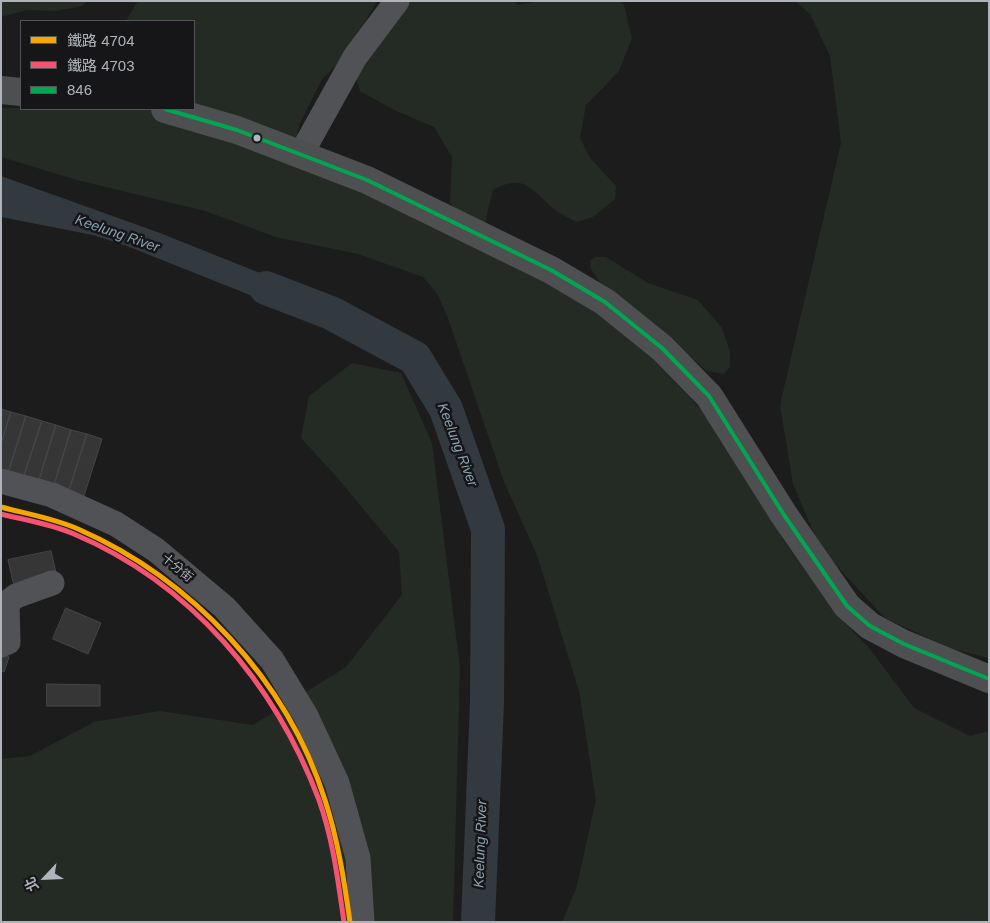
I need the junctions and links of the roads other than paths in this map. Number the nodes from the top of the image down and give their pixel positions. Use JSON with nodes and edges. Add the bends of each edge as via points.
{"nodes":[{"id":1,"x":397,"y":1,"type":"edge"},
{"id":2,"x":1,"y":90,"type":"edge"},
{"id":3,"x":20,"y":92,"type":"edge"},
{"id":4,"x":168,"y":110,"type":"edge"},
{"id":5,"x":301,"y":154,"type":"junction"},
{"id":6,"x":1,"y":481,"type":"edge"},
{"id":7,"x":52,"y":583,"type":"dead end"},
{"id":8,"x":1,"y":645,"type":"edge"},
{"id":9,"x":989,"y":679,"type":"edge"},
{"id":10,"x":362,"y":922,"type":"edge"}],
"edges":[{"from":1,"to":5,"type":"street","via":[[356,57]]},
{"from":2,"to":3,"type":"main road"},
{"from":4,"to":5,"type":"main road","via":[[237,130]]},
{"from":5,"to":9,"type":"main road","via":[[367,180],[463,225],[605,302],[662,348],[709,396],[784,515],[847,606],[870,626],[904,644]]},
{"from":6,"to":10,"type":"street","name":"十分街","via":[[52,495],[116,524],[156,550],[224,607],[272,660],[306,716],[336,783],[358,858]]},
{"from":7,"to":8,"type":"street","via":[[16,596],[7,603],[8,642]]}]}
